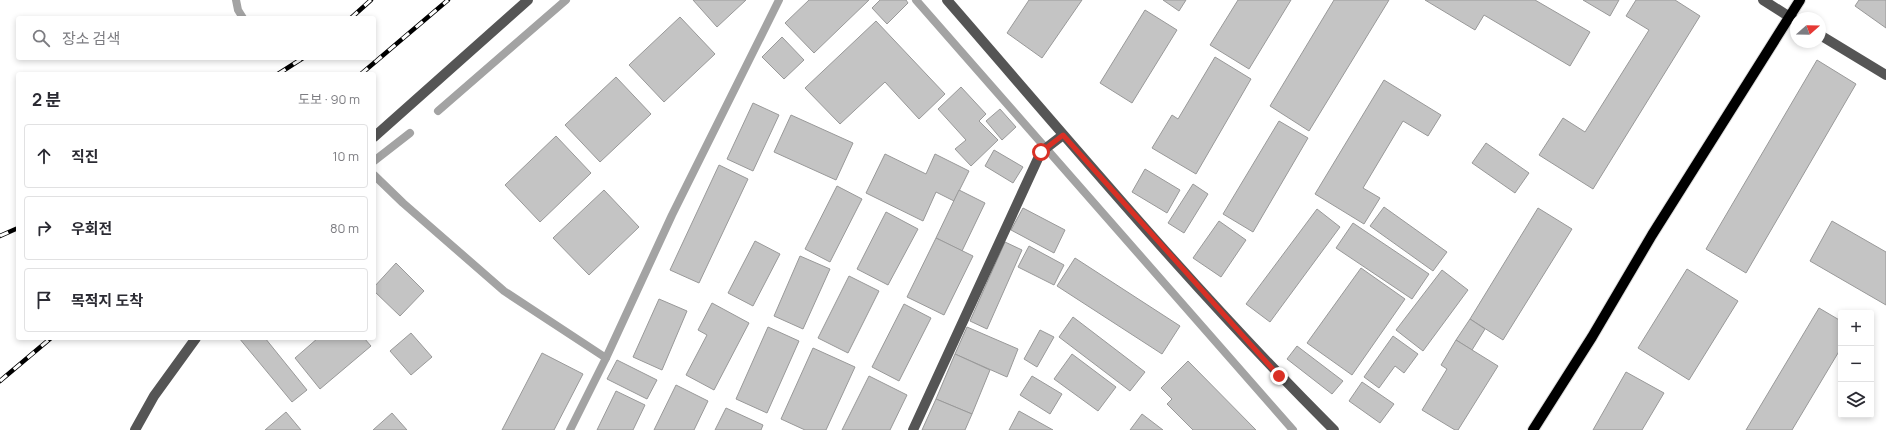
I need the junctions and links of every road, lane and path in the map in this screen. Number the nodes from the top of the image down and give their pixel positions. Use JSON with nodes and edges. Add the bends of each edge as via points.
{"nodes":[{"id":1,"x":528,"y":0,"type":"edge"},
{"id":2,"x":947,"y":0,"type":"edge"},
{"id":3,"x":1763,"y":0,"type":"edge"},
{"id":4,"x":1800,"y":0,"type":"edge"},
{"id":5,"x":1795,"y":12,"type":"edge"},
{"id":6,"x":1790,"y":16,"type":"edge"},
{"id":7,"x":1790,"y":23,"type":"edge"},
{"id":8,"x":1826,"y":39,"type":"edge"},
{"id":9,"x":1886,"y":75,"type":"edge"},
{"id":10,"x":376,"y":135,"type":"edge"},
{"id":11,"x":1063,"y":135,"type":"junction"},
{"id":12,"x":195,"y":340,"type":"edge"},
{"id":13,"x":135,"y":430,"type":"edge"},
{"id":14,"x":913,"y":430,"type":"edge"},
{"id":15,"x":1334,"y":430,"type":"edge"},
{"id":16,"x":1533,"y":430,"type":"edge"}],
"edges":[{"from":1,"to":10,"type":"street"},
{"from":2,"to":11,"type":"street"},
{"from":3,"to":6,"type":"street"},
{"from":4,"to":5,"type":"main road"},
{"from":7,"to":16,"type":"main road","via":[[1652,235]]},
{"from":8,"to":9,"type":"street"},
{"from":11,"to":14,"type":"street","via":[[1041,152]]},
{"from":11,"to":15,"type":"street","via":[[1279,376]]},
{"from":12,"to":13,"type":"street","via":[[154,396]]}]}
